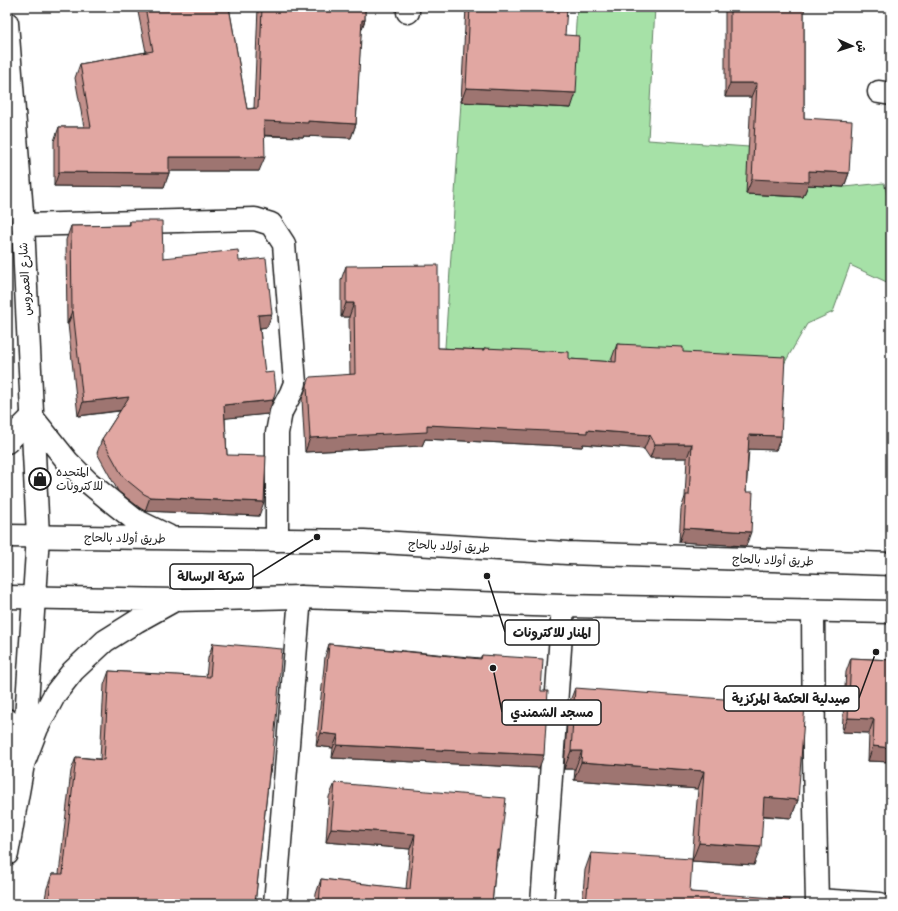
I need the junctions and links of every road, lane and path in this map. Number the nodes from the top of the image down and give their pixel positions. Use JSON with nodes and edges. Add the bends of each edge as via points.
{"nodes":[{"id":1,"x":7,"y":23,"type":"edge"},
{"id":2,"x":13,"y":186,"type":"edge"},
{"id":3,"x":23,"y":225,"type":"junction"},
{"id":4,"x":32,"y":417,"type":"junction"},
{"id":5,"x":7,"y":442,"type":"edge"},
{"id":6,"x":7,"y":536,"type":"edge"},
{"id":7,"x":38,"y":536,"type":"junction"},
{"id":8,"x":174,"y":538,"type":"junction"},
{"id":9,"x":277,"y":540,"type":"junction"},
{"id":10,"x":891,"y":564,"type":"edge"},
{"id":11,"x":7,"y":597,"type":"edge"},
{"id":12,"x":300,"y":597,"type":"junction"},
{"id":13,"x":34,"y":598,"type":"junction"},
{"id":14,"x":174,"y":600,"type":"junction"},
{"id":15,"x":563,"y":606,"type":"junction"},
{"id":16,"x":813,"y":611,"type":"junction"},
{"id":17,"x":891,"y":612,"type":"edge"},
{"id":18,"x":7,"y":720,"type":"edge"},
{"id":19,"x":23,"y":764,"type":"junction"},
{"id":20,"x":7,"y":854,"type":"edge"},
{"id":21,"x":817,"y":902,"type":"edge"},
{"id":22,"x":275,"y":904,"type":"edge"},
{"id":23,"x":542,"y":904,"type":"edge"},
{"id":24,"x":880,"y":904,"type":"edge"}],
"edges":[{"from":1,"to":2,"type":"street","name":"شارع العمروس"},
{"from":2,"to":3,"type":"street","name":"شارع العمروس"},
{"from":3,"to":4,"type":"street","name":"شارع العمروس"},
{"from":3,"to":9,"type":"street","via":[[255,219],[271,224],[284,244],[295,383],[281,412],[277,433]]},
{"from":4,"to":5,"type":"street"},
{"from":4,"to":7,"type":"street","name":"شارع العمروس"},
{"from":4,"to":8,"type":"street","via":[[68,462],[88,482],[135,520]]},
{"from":6,"to":7,"type":"street","name":"طريق أولاد بالحاج"},
{"from":7,"to":8,"type":"street","name":"طريق أولاد بالحاج"},
{"from":7,"to":13,"type":"street","name":"شارع العمروس"},
{"from":8,"to":9,"type":"street","name":"طريق أولاد بالحاج"},
{"from":9,"to":10,"type":"street","name":"طريق أولاد بالحاج"},
{"from":11,"to":13,"type":"street"},
{"from":12,"to":14,"type":"street"},
{"from":12,"to":15,"type":"street"},
{"from":12,"to":22,"type":"street"},
{"from":13,"to":14,"type":"street"},
{"from":13,"to":19,"type":"street","name":"شارع العمروس"},
{"from":14,"to":19,"type":"street","via":[[105,641],[73,671],[55,694],[37,728]]},
{"from":15,"to":16,"type":"street"},
{"from":15,"to":23,"type":"street"},
{"from":16,"to":17,"type":"street"},
{"from":16,"to":21,"type":"street"},
{"from":18,"to":19,"type":"street"},
{"from":19,"to":20,"type":"street"},
{"from":21,"to":24,"type":"street"}]}
